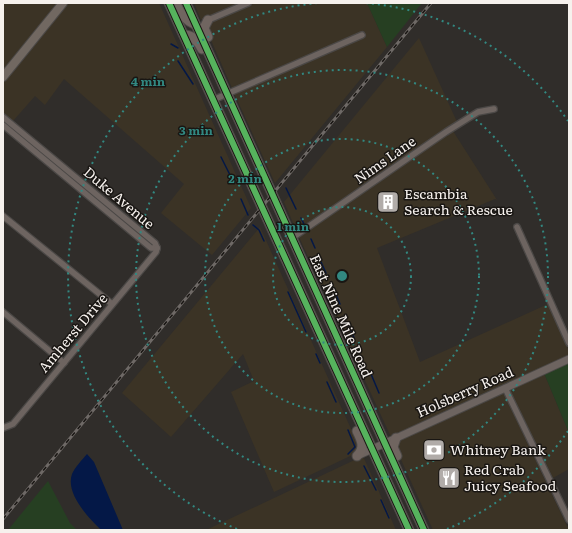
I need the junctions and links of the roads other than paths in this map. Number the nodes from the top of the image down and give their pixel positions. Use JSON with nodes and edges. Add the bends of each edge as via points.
{"nodes":[{"id":1,"x":63,"y":3,"type":"edge"},
{"id":2,"x":169,"y":3,"type":"edge"},
{"id":3,"x":175,"y":3,"type":"edge"},
{"id":4,"x":181,"y":3,"type":"edge"},
{"id":5,"x":186,"y":3,"type":"edge"},
{"id":6,"x":248,"y":3,"type":"edge"},
{"id":7,"x":191,"y":14,"type":"junction"},
{"id":8,"x":208,"y":20,"type":"junction"},
{"id":9,"x":196,"y":25,"type":"junction"},
{"id":10,"x":184,"y":35,"type":"junction"},
{"id":11,"x":362,"y":35,"type":"dead end"},
{"id":12,"x":191,"y":51,"type":"junction"},
{"id":13,"x":3,"y":77,"type":"edge"},
{"id":14,"x":225,"y":93,"type":"junction"},
{"id":15,"x":213,"y":100,"type":"junction"},
{"id":16,"x":494,"y":108,"type":"dead end"},
{"id":17,"x":3,"y":117,"type":"edge"},
{"id":18,"x":3,"y":125,"type":"edge"},
{"id":19,"x":228,"y":131,"type":"junction"},
{"id":20,"x":265,"y":178,"type":"junction"},
{"id":21,"x":252,"y":185,"type":"junction"},
{"id":22,"x":3,"y":216,"type":"edge"},
{"id":23,"x":266,"y":216,"type":"junction"},
{"id":24,"x":517,"y":227,"type":"dead end"},
{"id":25,"x":292,"y":238,"type":"junction"},
{"id":26,"x":157,"y":248,"type":"junction"},
{"id":27,"x":303,"y":262,"type":"junction"},
{"id":28,"x":290,"y":268,"type":"junction"},
{"id":29,"x":300,"y":289,"type":"junction"},
{"id":30,"x":112,"y":304,"type":"junction"},
{"id":31,"x":309,"y":310,"type":"junction"},
{"id":32,"x":3,"y":312,"type":"edge"},
{"id":33,"x":327,"y":315,"type":"junction"},
{"id":34,"x":569,"y":343,"type":"edge"},
{"id":35,"x":569,"y":359,"type":"edge"},
{"id":36,"x":64,"y":362,"type":"junction"},
{"id":37,"x":505,"y":388,"type":"junction"},
{"id":38,"x":3,"y":428,"type":"edge"},
{"id":39,"x":396,"y":438,"type":"junction"},
{"id":40,"x":385,"y":443,"type":"junction"},
{"id":41,"x":372,"y":449,"type":"junction"},
{"id":42,"x":357,"y":456,"type":"joint"},
{"id":43,"x":569,"y":520,"type":"edge"},
{"id":44,"x":408,"y":528,"type":"edge"},
{"id":45,"x":418,"y":530,"type":"edge"},
{"id":46,"x":424,"y":530,"type":"edge"},
{"id":47,"x":431,"y":530,"type":"edge"}],
"edges":[{"from":1,"to":13,"type":"main road"},
{"from":2,"to":10,"type":"main road","name":"East Nine Mile Road"},
{"from":3,"to":9,"type":"main road","via":[[188,22]]},
{"from":4,"to":7,"type":"main road"},
{"from":5,"to":7,"type":"main road"},
{"from":6,"to":8,"type":"street"},
{"from":7,"to":9,"type":"main road"},
{"from":8,"to":9,"type":"street"},
{"from":8,"to":14,"type":"main road","via":[[204,28],[226,77]]},
{"from":9,"to":14,"type":"main road"},
{"from":10,"to":12,"type":"main road","name":"East Nine Mile Road"},
{"from":10,"to":14,"type":"main road","via":[[191,36],[199,43]]},
{"from":11,"to":14,"type":"street"},
{"from":12,"to":14,"type":"main road","via":[[201,62],[218,94]]},
{"from":12,"to":15,"type":"main road","name":"East Nine Mile Road"},
{"from":14,"to":15,"type":"street"},
{"from":14,"to":20,"type":"main road","name":"East Nine Mile Road","via":[[245,146],[255,156]]},
{"from":15,"to":19,"type":"main road","name":"East Nine Mile Road"},
{"from":16,"to":25,"type":"street","name":"Nims Lane","via":[[478,112],[446,132]]},
{"from":17,"to":26,"type":"street","name":"Duke Avenue","via":[[155,243]]},
{"from":18,"to":26,"type":"street","name":"Duke Avenue","via":[[151,248]]},
{"from":19,"to":20,"type":"main road","via":[[236,139],[255,176]]},
{"from":19,"to":21,"type":"main road","name":"East Nine Mile Road"},
{"from":20,"to":21,"type":"main road"},
{"from":20,"to":25,"type":"main road","name":"East Nine Mile Road"},
{"from":21,"to":23,"type":"main road","name":"East Nine Mile Road"},
{"from":22,"to":30,"type":"street"},
{"from":23,"to":27,"type":"main road","via":[[276,224],[293,260],[298,264]]},
{"from":23,"to":28,"type":"main road","name":"East Nine Mile Road"},
{"from":24,"to":34,"type":"street"},
{"from":25,"to":27,"type":"main road","name":"East Nine Mile Road"},
{"from":26,"to":30,"type":"street","name":"Amherst Drive"},
{"from":27,"to":33,"type":"main road","name":"East Nine Mile Road"},
{"from":28,"to":29,"type":"main road","name":"East Nine Mile Road"},
{"from":28,"to":33,"type":"main road","via":[[296,267],[301,271],[319,309]]},
{"from":29,"to":31,"type":"main road","name":"East Nine Mile Road"},
{"from":29,"to":42,"type":"main road","via":[[298,300],[361,438],[362,451]]},
{"from":30,"to":36,"type":"street","name":"Amherst Drive"},
{"from":31,"to":40,"type":"main road","via":[[318,319],[370,433],[379,443]]},
{"from":31,"to":41,"type":"main road","name":"East Nine Mile Road"},
{"from":32,"to":36,"type":"street"},
{"from":33,"to":40,"type":"main road","name":"East Nine Mile Road"},
{"from":35,"to":37,"type":"street","name":"Holsberry Road"},
{"from":36,"to":38,"type":"street","name":"Amherst Drive","via":[[13,424]]},
{"from":37,"to":39,"type":"street","name":"Holsberry Road"},
{"from":37,"to":43,"type":"street"},
{"from":39,"to":40,"type":"street","name":"Holsberry Road"},
{"from":39,"to":47,"type":"main road","via":[[393,447]]},
{"from":40,"to":41,"type":"street","name":"Holsberry Road"},
{"from":40,"to":46,"type":"main road","name":"East Nine Mile Road"},
{"from":41,"to":42,"type":"street","name":"Holsberry Road"},
{"from":41,"to":44,"type":"main road","name":"East Nine Mile Road"},
{"from":41,"to":45,"type":"main road","via":[[380,451],[387,460]]}]}
